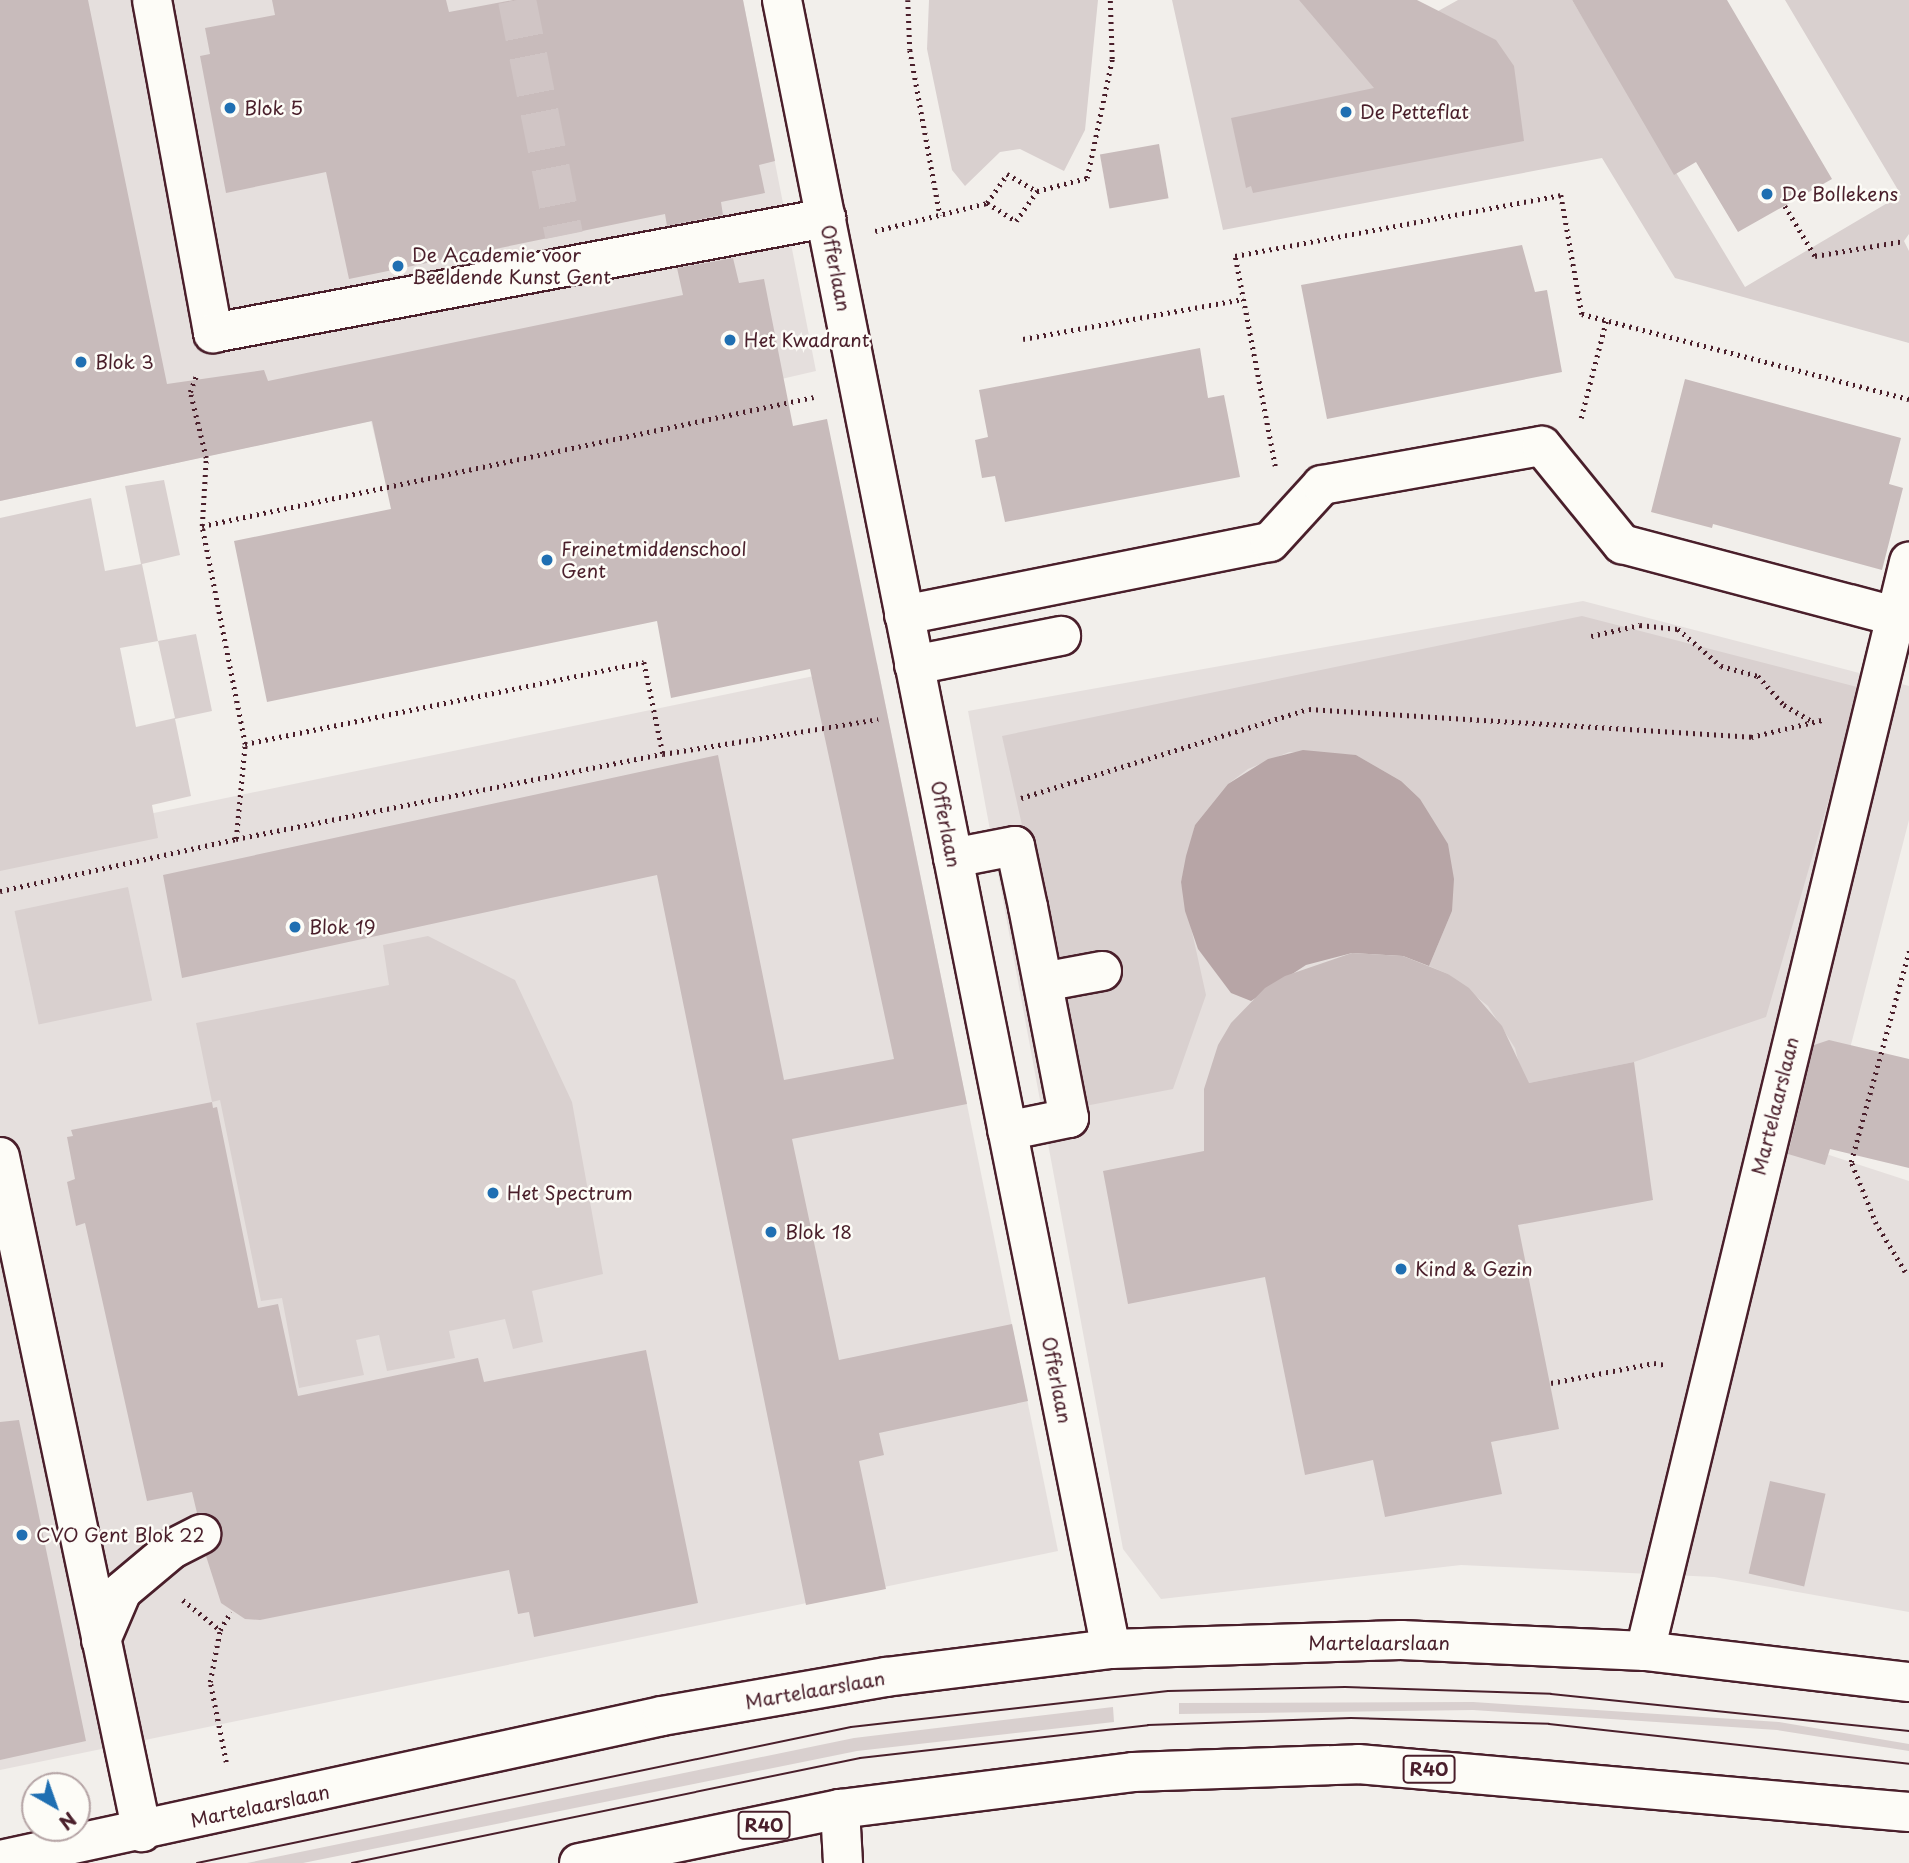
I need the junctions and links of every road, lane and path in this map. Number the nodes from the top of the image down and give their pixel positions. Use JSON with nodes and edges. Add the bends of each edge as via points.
{"nodes":[{"id":1,"x":152,"y":0,"type":"edge"},
{"id":2,"x":782,"y":0,"type":"edge"},
{"id":3,"x":908,"y":0,"type":"edge"},
{"id":4,"x":1110,"y":0,"type":"edge"},
{"id":5,"x":1037,"y":191,"type":"junction"},
{"id":6,"x":987,"y":203,"type":"junction"},
{"id":7,"x":1785,"y":205,"type":"dead end"},
{"id":8,"x":940,"y":215,"type":"junction"},
{"id":9,"x":828,"y":230,"type":"junction"},
{"id":10,"x":1904,"y":242,"type":"dead end"},
{"id":11,"x":1243,"y":299,"type":"junction"},
{"id":12,"x":1606,"y":321,"type":"junction"},
{"id":13,"x":213,"y":333,"type":"junction"},
{"id":14,"x":1023,"y":339,"type":"dead end"},
{"id":15,"x":859,"y":387,"type":"junction"},
{"id":16,"x":1909,"y":399,"type":"edge"},
{"id":17,"x":1555,"y":463,"type":"junction"},
{"id":18,"x":1299,"y":511,"type":"junction"},
{"id":19,"x":202,"y":526,"type":"junction"},
{"id":20,"x":1909,"y":562,"type":"edge"},
{"id":21,"x":904,"y":615,"type":"junction"},
{"id":22,"x":1895,"y":616,"type":"junction"},
{"id":23,"x":1061,"y":636,"type":"dead end"},
{"id":24,"x":1591,"y":636,"type":"dead end"},
{"id":25,"x":914,"y":665,"type":"junction"},
{"id":26,"x":1871,"y":709,"type":"junction"},
{"id":27,"x":924,"y":711,"type":"junction"},
{"id":28,"x":1815,"y":722,"type":"junction"},
{"id":29,"x":245,"y":744,"type":"junction"},
{"id":30,"x":663,"y":754,"type":"junction"},
{"id":31,"x":1016,"y":799,"type":"dead end"},
{"id":32,"x":236,"y":839,"type":"junction"},
{"id":33,"x":953,"y":858,"type":"junction"},
{"id":34,"x":0,"y":891,"type":"edge"},
{"id":35,"x":1909,"y":951,"type":"edge"},
{"id":36,"x":1102,"y":971,"type":"dead end"},
{"id":37,"x":1043,"y":982,"type":"junction"},
{"id":38,"x":1007,"y":1131,"type":"junction"},
{"id":39,"x":0,"y":1157,"type":"edge"},
{"id":40,"x":1905,"y":1272,"type":"dead end"},
{"id":41,"x":1710,"y":1377,"type":"junction"},
{"id":42,"x":1550,"y":1383,"type":"dead end"},
{"id":43,"x":201,"y":1534,"type":"dead end"},
{"id":44,"x":231,"y":1612,"type":"dead end"},
{"id":45,"x":102,"y":1640,"type":"junction"},
{"id":46,"x":1111,"y":1648,"type":"junction"},
{"id":47,"x":1645,"y":1651,"type":"junction"},
{"id":48,"x":1909,"y":1682,"type":"edge"},
{"id":49,"x":840,"y":1809,"type":"junction"},
{"id":50,"x":239,"y":1811,"type":"junction"},
{"id":51,"x":1909,"y":1812,"type":"edge"},
{"id":52,"x":142,"y":1832,"type":"junction"},
{"id":53,"x":0,"y":1860,"type":"edge"},
{"id":54,"x":579,"y":1863,"type":"edge"},
{"id":55,"x":843,"y":1863,"type":"edge"}],
"edges":[{"from":1,"to":13,"type":"street"},
{"from":2,"to":9,"type":"street","name":"Offerlaan"},
{"from":3,"to":8,"type":"path","via":[[910,50]]},
{"from":4,"to":5,"type":"path","via":[[1112,59],[1087,178]]},
{"from":5,"to":6,"type":"path","via":[[1016,220]]},
{"from":5,"to":6,"type":"path","via":[[1007,174]]},
{"from":6,"to":8,"type":"path"},
{"from":7,"to":10,"type":"path","via":[[1815,256]]},
{"from":8,"to":9,"type":"path"},
{"from":9,"to":13,"type":"street","via":[[566,250]]},
{"from":9,"to":15,"type":"street","name":"Offerlaan"},
{"from":11,"to":12,"type":"path","via":[[1235,256],[1561,195],[1582,314]]},
{"from":11,"to":14,"type":"path"},
{"from":11,"to":18,"type":"path","via":[[1281,495]]},
{"from":12,"to":16,"type":"path"},
{"from":12,"to":17,"type":"path","via":[[1573,448]]},
{"from":13,"to":19,"type":"path","via":[[190,392],[206,458]]},
{"from":15,"to":19,"type":"path"},
{"from":15,"to":21,"type":"street","name":"Offerlaan"},
{"from":17,"to":18,"type":"street","via":[[1542,446],[1322,485]]},
{"from":17,"to":22,"type":"street","via":[[1622,544]]},
{"from":18,"to":21,"type":"street","via":[[1270,542]]},
{"from":19,"to":29,"type":"path"},
{"from":20,"to":22,"type":"street","name":"Martelaarslaan"},
{"from":21,"to":25,"type":"street","name":"Offerlaan"},
{"from":22,"to":26,"type":"street","name":"Martelaarslaan"},
{"from":23,"to":25,"type":"street"},
{"from":24,"to":28,"type":"path","via":[[1640,625],[1678,629],[1721,666],[1758,676],[1784,705]]},
{"from":25,"to":27,"type":"street","name":"Offerlaan"},
{"from":26,"to":28,"type":"path"},
{"from":26,"to":41,"type":"street","name":"Martelaarslaan"},
{"from":27,"to":30,"type":"path"},
{"from":27,"to":33,"type":"street","name":"Offerlaan"},
{"from":28,"to":31,"type":"path","via":[[1751,737],[1309,709]]},
{"from":29,"to":30,"type":"path","via":[[644,662]]},
{"from":29,"to":32,"type":"path"},
{"from":30,"to":32,"type":"path"},
{"from":32,"to":34,"type":"path"},
{"from":33,"to":37,"type":"street","via":[[1015,846]]},
{"from":33,"to":38,"type":"street","name":"Offerlaan"},
{"from":35,"to":40,"type":"path","via":[[1851,1162],[1876,1224]]},
{"from":36,"to":37,"type":"street"},
{"from":37,"to":38,"type":"street","via":[[1069,1118]]},
{"from":38,"to":46,"type":"street","name":"Offerlaan"},
{"from":39,"to":45,"type":"street"},
{"from":41,"to":42,"type":"path","via":[[1654,1363]]},
{"from":41,"to":47,"type":"street","name":"Martelaarslaan"},
{"from":43,"to":45,"type":"street","via":[[173,1549],[122,1591]]},
{"from":44,"to":50,"type":"path","via":[[220,1630],[210,1682]]},
{"from":45,"to":52,"type":"street"},
{"from":46,"to":47,"type":"street","name":"Martelaarslaan","via":[[1401,1640]]},
{"from":46,"to":50,"type":"street","name":"Martelaarslaan","via":[[886,1677],[662,1716]]},
{"from":47,"to":48,"type":"street","name":"Martelaarslaan"},
{"from":49,"to":51,"type":"street","number":"R40","via":[[1133,1772],[1358,1764]]},
{"from":49,"to":54,"type":"street","number":"R40"},
{"from":49,"to":55,"type":"street"},
{"from":50,"to":52,"type":"street","name":"Martelaarslaan"},
{"from":52,"to":53,"type":"street","name":"Martelaarslaan"}]}
